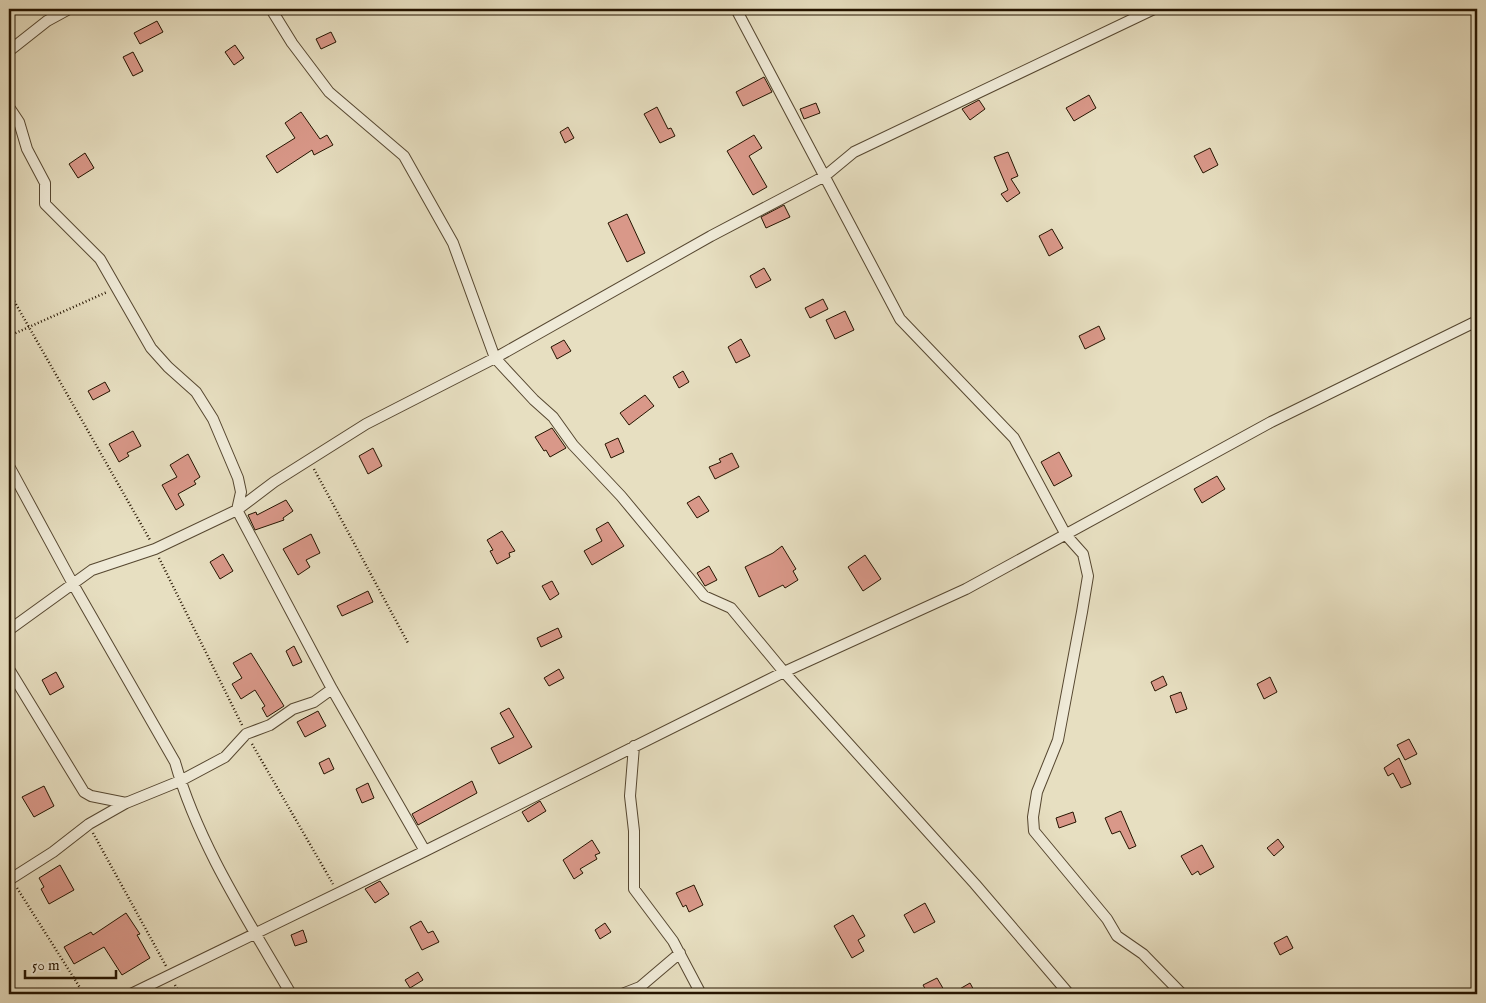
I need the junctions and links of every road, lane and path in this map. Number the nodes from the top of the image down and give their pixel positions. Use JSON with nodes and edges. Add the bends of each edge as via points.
{"nodes":[{"id":1,"x":69,"y":9,"type":"edge"},
{"id":2,"x":271,"y":9,"type":"edge"},
{"id":3,"x":736,"y":9,"type":"edge"},
{"id":4,"x":1154,"y":9,"type":"edge"},
{"id":5,"x":9,"y":51,"type":"edge"},
{"id":6,"x":9,"y":107,"type":"edge"},
{"id":7,"x":824,"y":176,"type":"junction"},
{"id":8,"x":118,"y":287,"type":"junction"},
{"id":9,"x":9,"y":292,"type":"edge"},
{"id":10,"x":1477,"y":321,"type":"edge"},
{"id":11,"x":28,"y":326,"type":"junction"},
{"id":12,"x":9,"y":336,"type":"edge"},
{"id":13,"x":495,"y":358,"type":"junction"},
{"id":14,"x":310,"y":461,"type":"junction"},
{"id":15,"x":9,"y":466,"type":"edge"},
{"id":16,"x":237,"y":510,"type":"junction"},
{"id":17,"x":1066,"y":535,"type":"junction"},
{"id":18,"x":155,"y":549,"type":"junction"},
{"id":19,"x":73,"y":584,"type":"junction"},
{"id":20,"x":9,"y":630,"type":"edge"},
{"id":21,"x":408,"y":643,"type":"dead end"},
{"id":22,"x":9,"y":669,"type":"edge"},
{"id":23,"x":784,"y":672,"type":"junction"},
{"id":24,"x":332,"y":689,"type":"junction"},
{"id":25,"x":246,"y":734,"type":"junction"},
{"id":26,"x":634,"y":746,"type":"junction"},
{"id":27,"x":180,"y":781,"type":"junction"},
{"id":28,"x":126,"y":803,"type":"junction"},
{"id":29,"x":88,"y":824,"type":"junction"},
{"id":30,"x":425,"y":851,"type":"junction"},
{"id":31,"x":10,"y":880,"type":"edge"},
{"id":32,"x":339,"y":894,"type":"junction"},
{"id":33,"x":256,"y":934,"type":"junction"},
{"id":34,"x":680,"y":954,"type":"junction"},
{"id":35,"x":170,"y":974,"type":"junction"},
{"id":36,"x":84,"y":994,"type":"edge"},
{"id":37,"x":131,"y":994,"type":"edge"},
{"id":38,"x":180,"y":994,"type":"edge"},
{"id":39,"x":291,"y":994,"type":"edge"},
{"id":40,"x":622,"y":994,"type":"edge"},
{"id":41,"x":701,"y":994,"type":"edge"},
{"id":42,"x":1069,"y":994,"type":"edge"},
{"id":43,"x":1182,"y":994,"type":"edge"}],
"edges":[{"from":1,"to":5,"type":"street","via":[[47,21]]},
{"from":2,"to":13,"type":"street","via":[[329,92],[404,156],[453,243]]},
{"from":3,"to":7,"type":"street"},
{"from":4,"to":7,"type":"street","via":[[854,152]]},
{"from":6,"to":8,"type":"street","via":[[20,122],[27,149],[46,182],[45,204],[91,249]]},
{"from":7,"to":13,"type":"street"},
{"from":7,"to":17,"type":"street","via":[[900,319],[1014,438]]},
{"from":8,"to":11,"type":"path"},
{"from":8,"to":16,"type":"street","via":[[137,328],[151,348],[196,392],[213,419],[238,478]]},
{"from":9,"to":11,"type":"path"},
{"from":10,"to":17,"type":"street","via":[[1271,422]]},
{"from":11,"to":12,"type":"path"},
{"from":11,"to":18,"type":"path"},
{"from":13,"to":14,"type":"street","via":[[366,424]]},
{"from":13,"to":23,"type":"street","via":[[553,417],[573,445],[621,496],[704,596],[731,608]]},
{"from":14,"to":16,"type":"street","via":[[274,482]]},
{"from":14,"to":21,"type":"path"},
{"from":15,"to":19,"type":"street"},
{"from":16,"to":18,"type":"street"},
{"from":16,"to":24,"type":"street"},
{"from":17,"to":23,"type":"street","via":[[966,589]]},
{"from":17,"to":43,"type":"street","via":[[1083,554],[1088,576],[1058,740],[1037,792],[1034,831],[1117,936],[1143,954]]},
{"from":18,"to":19,"type":"street","via":[[92,570]]},
{"from":18,"to":25,"type":"path"},
{"from":19,"to":20,"type":"street"},
{"from":19,"to":27,"type":"street","via":[[175,762]]},
{"from":22,"to":28,"type":"street","via":[[84,792]]},
{"from":23,"to":26,"type":"street"},
{"from":23,"to":42,"type":"street","via":[[975,884]]},
{"from":24,"to":25,"type":"street","via":[[314,702],[293,709],[270,725]]},
{"from":24,"to":30,"type":"street"},
{"from":25,"to":27,"type":"street","via":[[225,756]]},
{"from":25,"to":32,"type":"path"},
{"from":26,"to":30,"type":"street"},
{"from":26,"to":34,"type":"street","via":[[630,796],[634,890]]},
{"from":27,"to":28,"type":"street"},
{"from":27,"to":33,"type":"street","via":[[214,858]]},
{"from":28,"to":29,"type":"street"},
{"from":29,"to":31,"type":"street"},
{"from":29,"to":35,"type":"path"},
{"from":30,"to":32,"type":"street"},
{"from":31,"to":36,"type":"path"},
{"from":32,"to":33,"type":"street"},
{"from":33,"to":35,"type":"street"},
{"from":33,"to":39,"type":"street"},
{"from":34,"to":40,"type":"street","via":[[640,987]]},
{"from":34,"to":41,"type":"street"},
{"from":35,"to":37,"type":"street"},
{"from":35,"to":38,"type":"path"}]}
